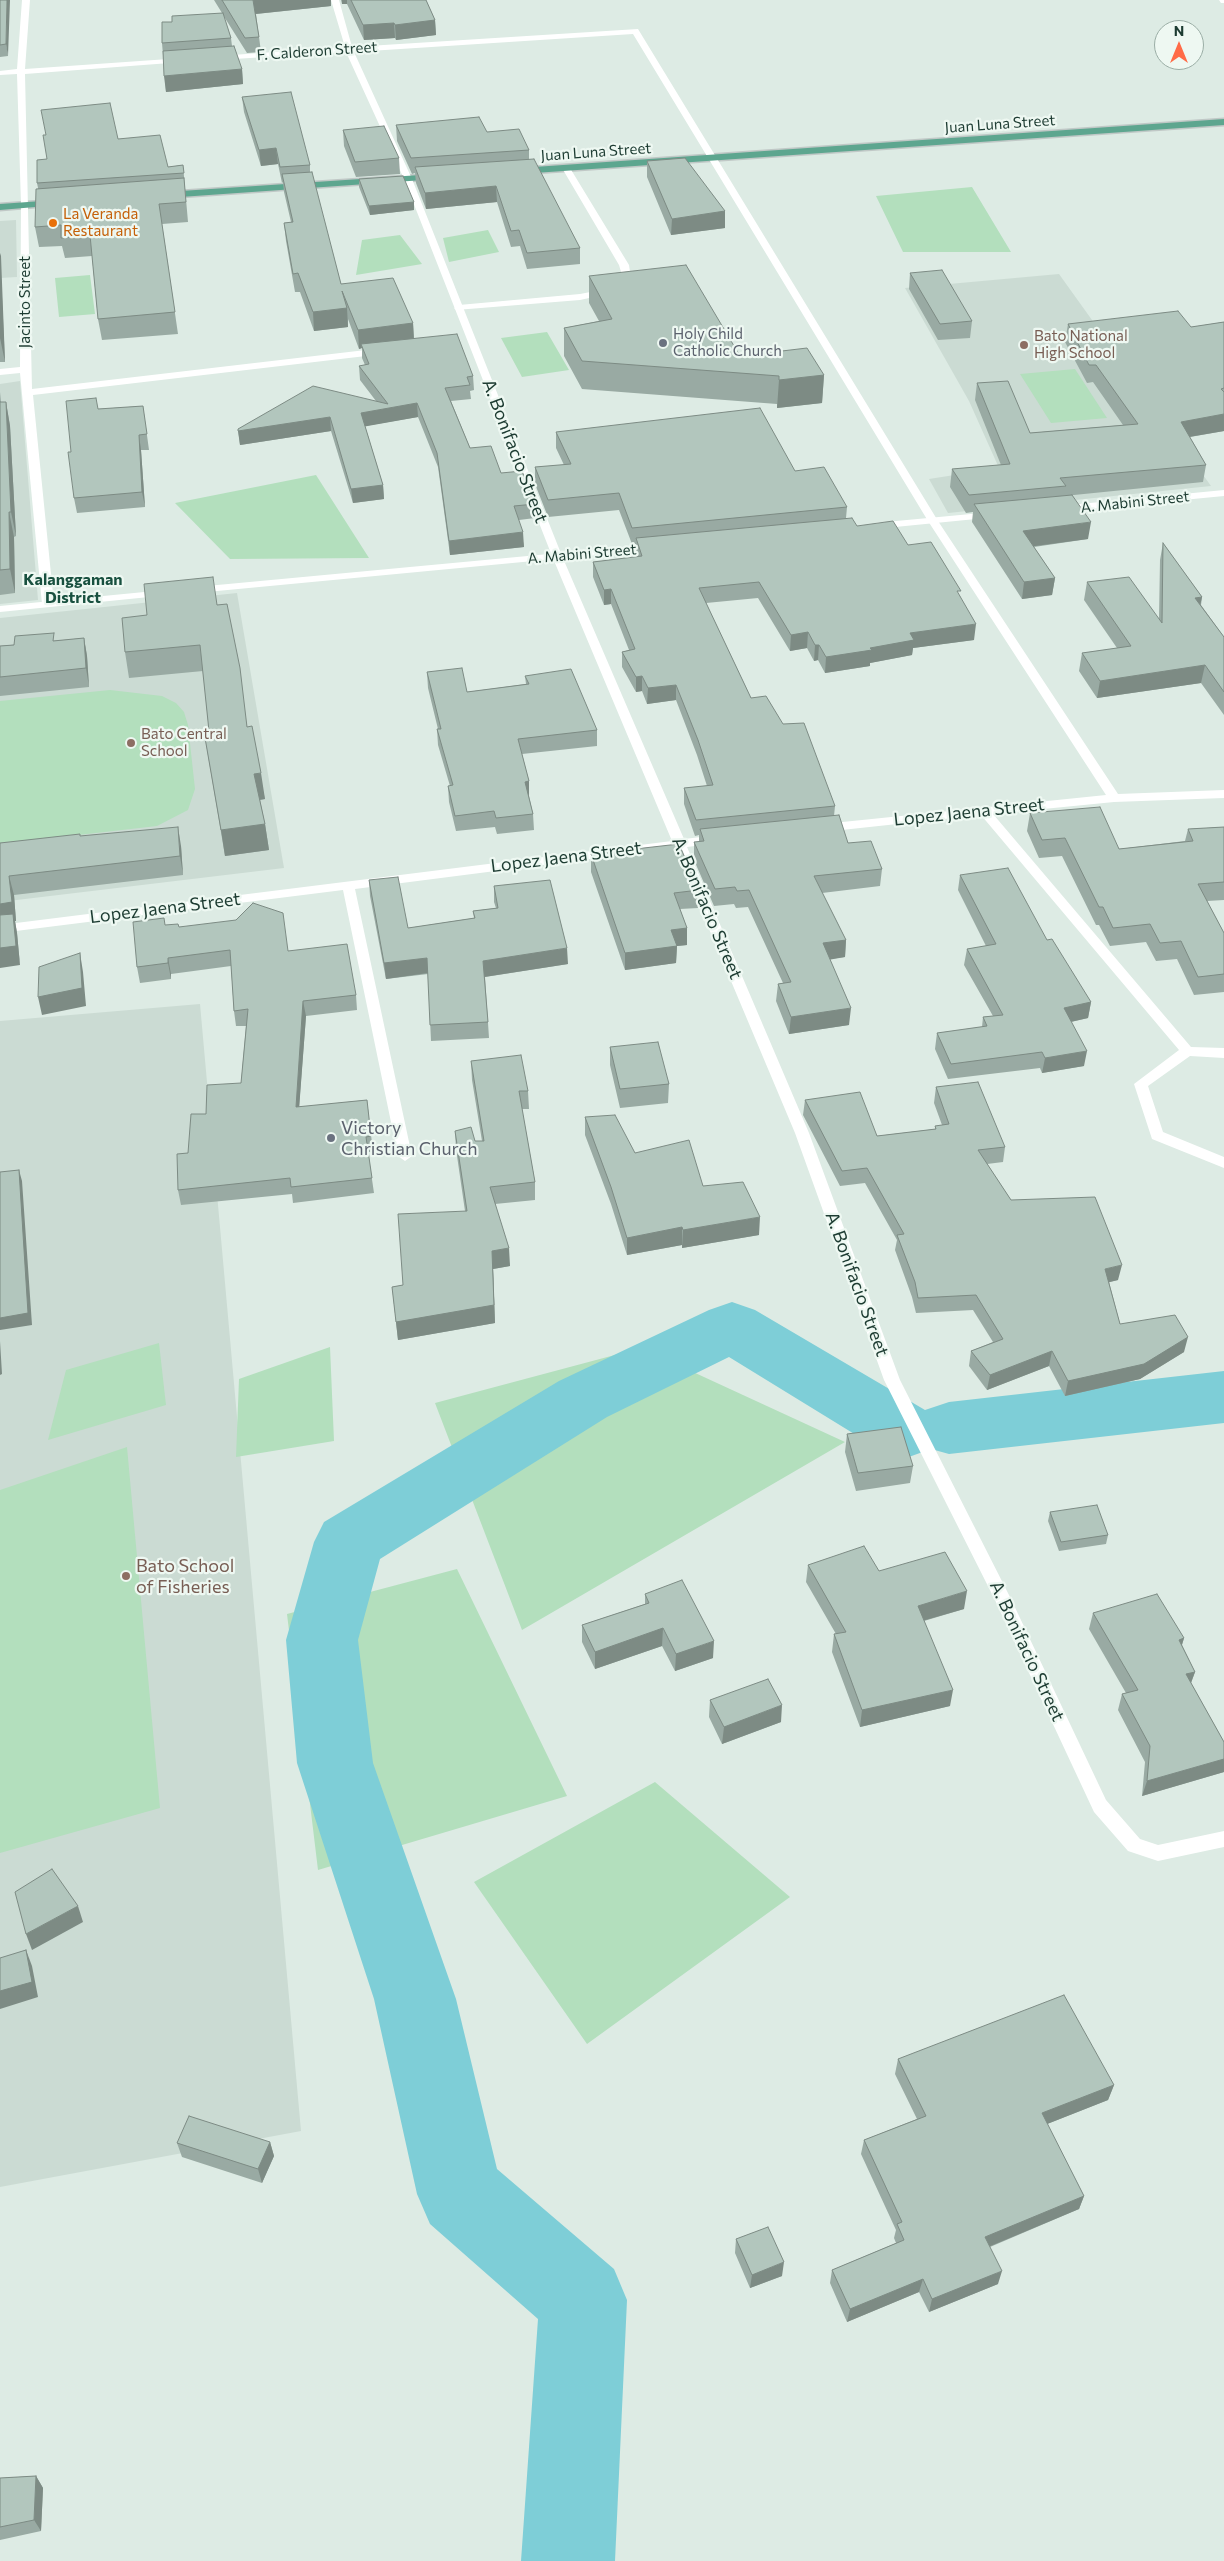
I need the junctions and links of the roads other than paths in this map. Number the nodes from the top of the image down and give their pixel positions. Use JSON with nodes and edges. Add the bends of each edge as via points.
{"nodes":[{"id":1,"x":26,"y":0,"type":"edge"},
{"id":2,"x":335,"y":0,"type":"edge"},
{"id":3,"x":349,"y":49,"type":"junction"},
{"id":4,"x":210,"y":59,"type":"edge"},
{"id":5,"x":190,"y":60,"type":"edge"},
{"id":6,"x":21,"y":72,"type":"junction"},
{"id":7,"x":0,"y":73,"type":"edge"},
{"id":8,"x":1224,"y":122,"type":"edge"},
{"id":9,"x":712,"y":159,"type":"junction"},
{"id":10,"x":566,"y":168,"type":"junction"},
{"id":11,"x":507,"y":172,"type":"edge"},
{"id":12,"x":448,"y":176,"type":"edge"},
{"id":13,"x":408,"y":179,"type":"junction"},
{"id":14,"x":153,"y":196,"type":"edge"},
{"id":15,"x":64,"y":202,"type":"edge"},
{"id":16,"x":25,"y":205,"type":"junction"},
{"id":17,"x":0,"y":207,"type":"edge"},
{"id":18,"x":459,"y":308,"type":"junction"},
{"id":19,"x":392,"y":350,"type":"edge"},
{"id":20,"x":25,"y":369,"type":"junction"},
{"id":21,"x":0,"y":372,"type":"edge"},
{"id":22,"x":27,"y":393,"type":"junction"},
{"id":23,"x":1224,"y":493,"type":"edge"},
{"id":24,"x":1051,"y":510,"type":"edge"},
{"id":25,"x":1002,"y":514,"type":"edge"},
{"id":26,"x":933,"y":521,"type":"junction"},
{"id":27,"x":864,"y":527,"type":"edge"},
{"id":28,"x":666,"y":546,"type":"edge"},
{"id":29,"x":557,"y":556,"type":"junction"},
{"id":30,"x":48,"y":604,"type":"junction"},
{"id":31,"x":0,"y":609,"type":"edge"},
{"id":32,"x":1224,"y":794,"type":"edge"},
{"id":33,"x":1114,"y":798,"type":"junction"},
{"id":34,"x":983,"y":810,"type":"junction"},
{"id":35,"x":807,"y":829,"type":"edge"},
{"id":36,"x":729,"y":838,"type":"edge"},
{"id":37,"x":680,"y":843,"type":"junction"},
{"id":38,"x":348,"y":885,"type":"junction"},
{"id":39,"x":0,"y":928,"type":"edge"},
{"id":40,"x":1187,"y":1051,"type":"junction"},
{"id":41,"x":1224,"y":1053,"type":"edge"},
{"id":42,"x":405,"y":1156,"type":"dead end"},
{"id":43,"x":1224,"y":1163,"type":"edge"},
{"id":44,"x":1224,"y":1839,"type":"edge"}],
"edges":[{"from":1,"to":6,"type":"street","name":"Jacinto Street"},
{"from":2,"to":3,"type":"street","name":"A. Bonifacio Street"},
{"from":3,"to":4,"type":"street","name":"F. Calderon Street"},
{"from":3,"to":9,"type":"street","name":"F. Calderon Street","via":[[635,31]]},
{"from":3,"to":13,"type":"street","name":"A. Bonifacio Street"},
{"from":5,"to":6,"type":"street"},
{"from":6,"to":7,"type":"street"},
{"from":6,"to":16,"type":"street","name":"Jacinto Street"},
{"from":8,"to":9,"type":"main road","name":"Juan Luna Street"},
{"from":9,"to":10,"type":"main road","name":"Juan Luna Street"},
{"from":9,"to":26,"type":"street"},
{"from":10,"to":11,"type":"main road","name":"Juan Luna Street"},
{"from":10,"to":18,"type":"street","via":[[624,265],[629,283],[580,297]]},
{"from":12,"to":13,"type":"main road"},
{"from":13,"to":14,"type":"main road"},
{"from":13,"to":18,"type":"street","name":"A. Bonifacio Street"},
{"from":15,"to":16,"type":"main road"},
{"from":16,"to":17,"type":"main road"},
{"from":16,"to":20,"type":"street","name":"Jacinto Street"},
{"from":18,"to":29,"type":"street","name":"A. Bonifacio Street","via":[[467,341]]},
{"from":19,"to":22,"type":"street"},
{"from":20,"to":21,"type":"street"},
{"from":20,"to":22,"type":"street","name":"Jacinto Street"},
{"from":22,"to":30,"type":"street","name":"Jacinto Street"},
{"from":23,"to":24,"type":"street","name":"A. Mabini Street"},
{"from":25,"to":26,"type":"street"},
{"from":26,"to":27,"type":"street"},
{"from":26,"to":33,"type":"street"},
{"from":28,"to":29,"type":"street","name":"A. Mabini Street"},
{"from":29,"to":30,"type":"street","name":"A. Mabini Street"},
{"from":29,"to":37,"type":"street","name":"A. Bonifacio Street"},
{"from":30,"to":31,"type":"street","name":"A. Mabini Street"},
{"from":32,"to":33,"type":"street","name":"Lopez Jaena Street"},
{"from":33,"to":34,"type":"street","name":"Lopez Jaena Street"},
{"from":34,"to":35,"type":"street","name":"Lopez Jaena Street"},
{"from":34,"to":40,"type":"street"},
{"from":36,"to":37,"type":"street","name":"Lopez Jaena Street"},
{"from":37,"to":38,"type":"street","name":"Lopez Jaena Street"},
{"from":37,"to":44,"type":"street","name":"A. Bonifacio Street","via":[[802,1132],[892,1380],[1003,1599],[1100,1806],[1134,1845],[1158,1852]]},
{"from":38,"to":39,"type":"street","name":"Lopez Jaena Street"},
{"from":38,"to":42,"type":"street"},
{"from":40,"to":41,"type":"street"},
{"from":40,"to":43,"type":"street","via":[[1141,1084],[1157,1135]]}]}
